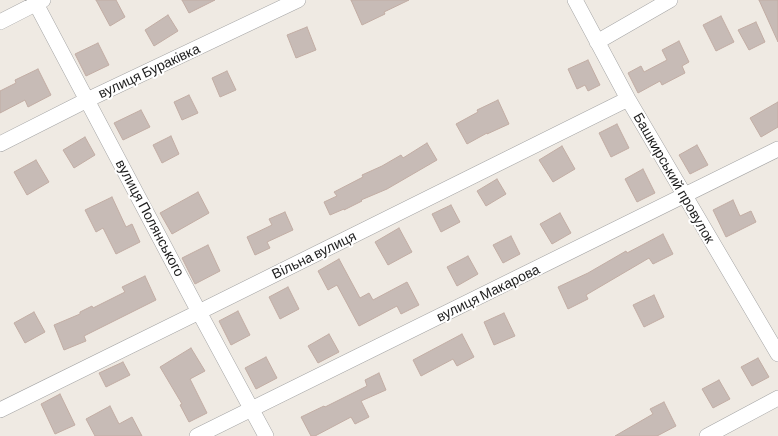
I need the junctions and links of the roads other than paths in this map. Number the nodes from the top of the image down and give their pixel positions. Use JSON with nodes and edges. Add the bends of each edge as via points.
{"nodes":[{"id":1,"x":298,"y":0,"type":"edge"},
{"id":2,"x":575,"y":0,"type":"edge"},
{"id":3,"x":670,"y":0,"type":"edge"},
{"id":4,"x":38,"y":1,"type":"edge"},
{"id":5,"x":0,"y":22,"type":"edge"},
{"id":6,"x":597,"y":42,"type":"junction"},
{"id":7,"x":628,"y":99,"type":"junction"},
{"id":8,"x":87,"y":100,"type":"junction"},
{"id":9,"x":0,"y":144,"type":"edge"},
{"id":10,"x":778,"y":149,"type":"edge"},
{"id":11,"x":684,"y":195,"type":"junction"},
{"id":12,"x":199,"y":312,"type":"junction"},
{"id":13,"x":778,"y":354,"type":"edge"},
{"id":14,"x":778,"y":398,"type":"edge"},
{"id":15,"x":0,"y":410,"type":"edge"},
{"id":16,"x":251,"y":410,"type":"junction"},
{"id":17,"x":197,"y":436,"type":"edge"},
{"id":18,"x":266,"y":436,"type":"edge"},
{"id":19,"x":707,"y":436,"type":"edge"}],
"edges":[{"from":1,"to":8,"type":"street","name":"вулиця Бураківка"},
{"from":2,"to":6,"type":"street","name":"Башкирський провулок"},
{"from":3,"to":6,"type":"street"},
{"from":4,"to":5,"type":"street"},
{"from":4,"to":8,"type":"street","name":"вулиця Полянського"},
{"from":6,"to":7,"type":"street","name":"Башкирський провулок"},
{"from":7,"to":11,"type":"street","name":"Башкирський провулок"},
{"from":7,"to":12,"type":"street","name":"Вільна вулиця"},
{"from":8,"to":9,"type":"street","name":"вулиця Бураківка"},
{"from":8,"to":12,"type":"street","name":"вулиця Полянського"},
{"from":10,"to":11,"type":"street","name":"вулиця Макарова"},
{"from":11,"to":13,"type":"street","name":"Башкирський провулок"},
{"from":11,"to":16,"type":"street","name":"вулиця Макарова"},
{"from":12,"to":15,"type":"street","name":"Вільна вулиця"},
{"from":12,"to":16,"type":"street","name":"вулиця Полянського"},
{"from":14,"to":19,"type":"street"},
{"from":16,"to":17,"type":"street","name":"вулиця Макарова"},
{"from":16,"to":18,"type":"street","name":"вулиця Полянського"}]}
